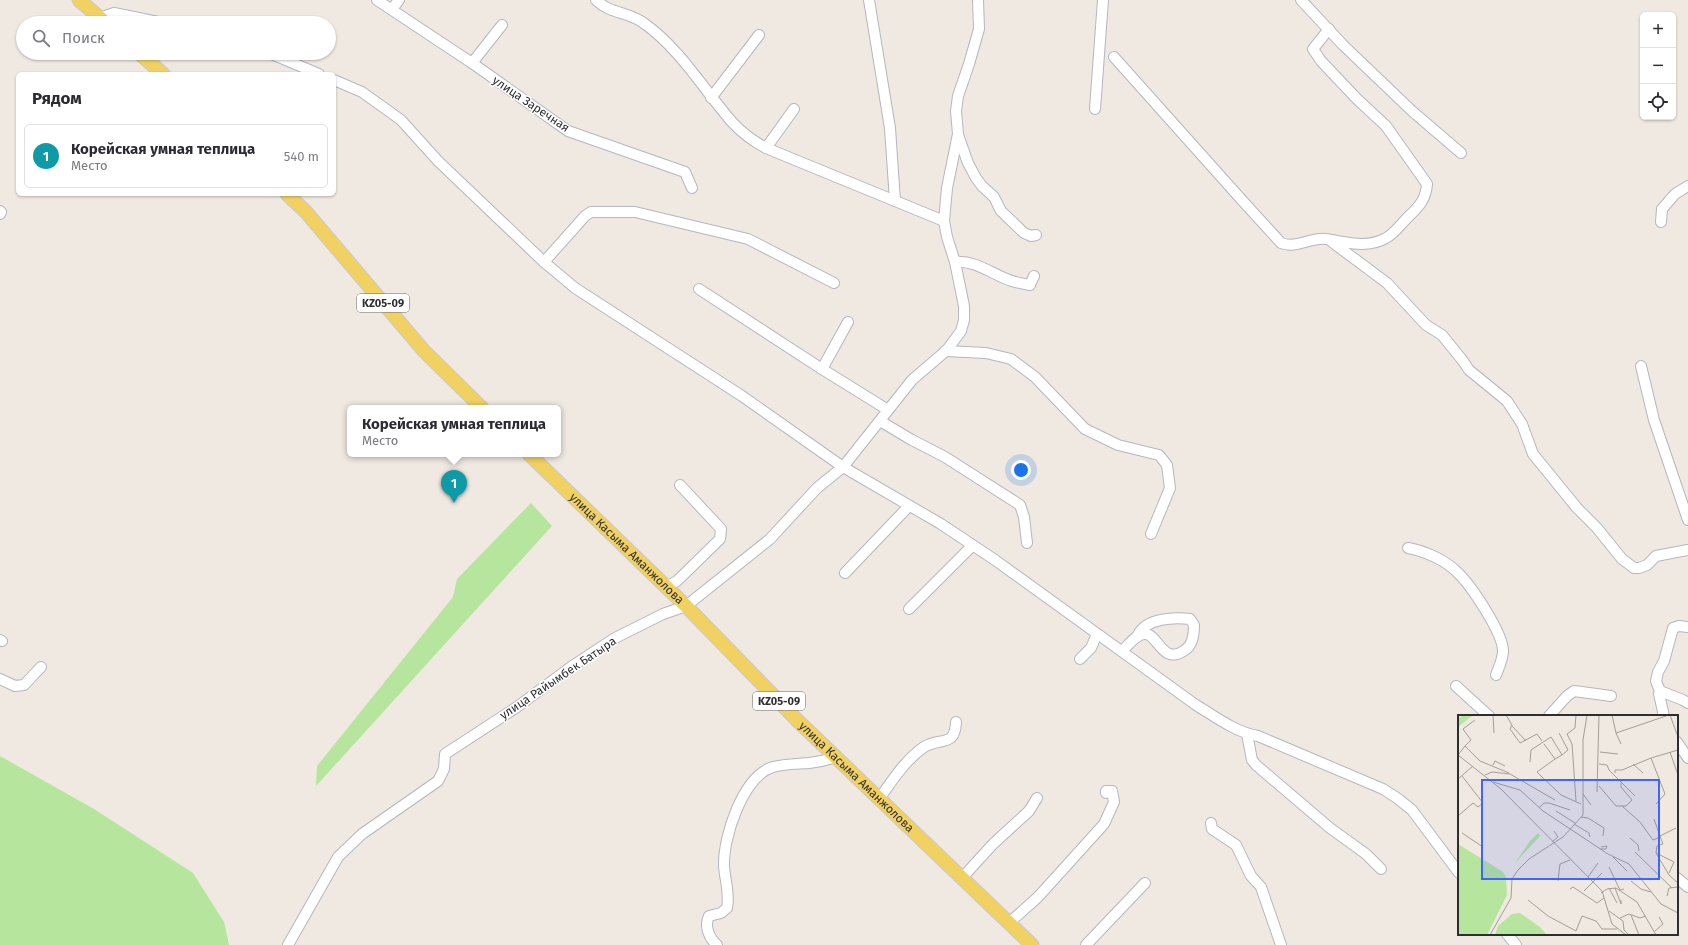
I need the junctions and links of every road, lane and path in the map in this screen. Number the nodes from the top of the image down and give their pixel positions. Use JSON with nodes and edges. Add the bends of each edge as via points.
{"nodes":[{"id":1,"x":79,"y":0,"type":"edge"},
{"id":2,"x":377,"y":0,"type":"edge"},
{"id":3,"x":399,"y":0,"type":"edge"},
{"id":4,"x":596,"y":0,"type":"edge"},
{"id":5,"x":869,"y":0,"type":"edge"},
{"id":6,"x":978,"y":0,"type":"edge"},
{"id":7,"x":1103,"y":0,"type":"edge"},
{"id":8,"x":1301,"y":0,"type":"edge"},
{"id":9,"x":392,"y":9,"type":"junction"},
{"id":10,"x":97,"y":16,"type":"edge"},
{"id":11,"x":110,"y":16,"type":"edge"},
{"id":12,"x":129,"y":16,"type":"edge"},
{"id":13,"x":502,"y":25,"type":"dead end"},
{"id":14,"x":1329,"y":29,"type":"junction"},
{"id":15,"x":759,"y":35,"type":"dead end"},
{"id":16,"x":1114,"y":56,"type":"dead end"},
{"id":17,"x":148,"y":60,"type":"edge"},
{"id":18,"x":286,"y":60,"type":"edge"},
{"id":19,"x":472,"y":63,"type":"junction"},
{"id":20,"x":161,"y":72,"type":"edge"},
{"id":21,"x":314,"y":72,"type":"edge"},
{"id":22,"x":336,"y":81,"type":"edge"},
{"id":23,"x":711,"y":98,"type":"junction"},
{"id":24,"x":794,"y":109,"type":"dead end"},
{"id":25,"x":1095,"y":109,"type":"dead end"},
{"id":26,"x":958,"y":134,"type":"junction"},
{"id":27,"x":766,"y":148,"type":"junction"},
{"id":28,"x":1461,"y":153,"type":"dead end"},
{"id":29,"x":1688,"y":186,"type":"edge"},
{"id":30,"x":692,"y":188,"type":"dead end"},
{"id":31,"x":289,"y":196,"type":"edge"},
{"id":32,"x":895,"y":201,"type":"junction"},
{"id":33,"x":944,"y":221,"type":"junction"},
{"id":34,"x":1661,"y":222,"type":"dead end"},
{"id":35,"x":1036,"y":235,"type":"dead end"},
{"id":36,"x":1331,"y":241,"type":"junction"},
{"id":37,"x":544,"y":262,"type":"junction"},
{"id":38,"x":955,"y":262,"type":"junction"},
{"id":39,"x":1034,"y":276,"type":"dead end"},
{"id":40,"x":834,"y":283,"type":"dead end"},
{"id":41,"x":699,"y":289,"type":"dead end"},
{"id":42,"x":848,"y":322,"type":"dead end"},
{"id":43,"x":945,"y":351,"type":"junction"},
{"id":44,"x":1641,"y":366,"type":"dead end"},
{"id":45,"x":822,"y":369,"type":"junction"},
{"id":46,"x":479,"y":405,"type":"edge"},
{"id":47,"x":888,"y":410,"type":"junction"},
{"id":48,"x":880,"y":421,"type":"junction"},
{"id":49,"x":532,"y":457,"type":"edge"},
{"id":50,"x":843,"y":467,"type":"junction"},
{"id":51,"x":680,"y":485,"type":"dead end"},
{"id":52,"x":909,"y":506,"type":"junction"},
{"id":53,"x":1688,"y":520,"type":"edge"},
{"id":54,"x":1151,"y":534,"type":"dead end"},
{"id":55,"x":1027,"y":543,"type":"dead end"},
{"id":56,"x":972,"y":546,"type":"junction"},
{"id":57,"x":1408,"y":548,"type":"dead end"},
{"id":58,"x":1688,"y":550,"type":"edge"},
{"id":59,"x":845,"y":573,"type":"dead end"},
{"id":60,"x":666,"y":587,"type":"junction"},
{"id":61,"x":686,"y":606,"type":"junction"},
{"id":62,"x":909,"y":609,"type":"dead end"},
{"id":63,"x":1688,"y":627,"type":"edge"},
{"id":64,"x":1097,"y":634,"type":"junction"},
{"id":65,"x":1138,"y":635,"type":"junction"},
{"id":66,"x":1122,"y":651,"type":"junction"},
{"id":67,"x":1080,"y":659,"type":"dead end"},
{"id":68,"x":41,"y":667,"type":"dead end"},
{"id":69,"x":1496,"y":675,"type":"dead end"},
{"id":70,"x":0,"y":679,"type":"edge"},
{"id":71,"x":1456,"y":686,"type":"dead end"},
{"id":72,"x":1660,"y":691,"type":"junction"},
{"id":73,"x":1611,"y":696,"type":"dead end"},
{"id":74,"x":1688,"y":703,"type":"edge"},
{"id":75,"x":1488,"y":715,"type":"edge"},
{"id":76,"x":1550,"y":715,"type":"edge"},
{"id":77,"x":1664,"y":715,"type":"edge"},
{"id":78,"x":956,"y":722,"type":"dead end"},
{"id":79,"x":1247,"y":734,"type":"junction"},
{"id":80,"x":1678,"y":743,"type":"edge"},
{"id":81,"x":836,"y":758,"type":"junction"},
{"id":82,"x":1688,"y":758,"type":"edge"},
{"id":83,"x":1106,"y":793,"type":"dead end"},
{"id":84,"x":1037,"y":798,"type":"dead end"},
{"id":85,"x":879,"y":799,"type":"junction"},
{"id":86,"x":1211,"y":823,"type":"dead end"},
{"id":87,"x":1381,"y":869,"type":"dead end"},
{"id":88,"x":1458,"y":872,"type":"edge"},
{"id":89,"x":962,"y":878,"type":"junction"},
{"id":90,"x":1678,"y":879,"type":"edge"},
{"id":91,"x":1145,"y":883,"type":"dead end"},
{"id":92,"x":1688,"y":887,"type":"edge"},
{"id":93,"x":1009,"y":923,"type":"junction"},
{"id":94,"x":1508,"y":935,"type":"edge"},
{"id":95,"x":288,"y":945,"type":"edge"},
{"id":96,"x":717,"y":945,"type":"edge"},
{"id":97,"x":1032,"y":945,"type":"edge"},
{"id":98,"x":1086,"y":945,"type":"edge"},
{"id":99,"x":1281,"y":945,"type":"edge"},
{"id":100,"x":1516,"y":945,"type":"edge"}],
"edges":[{"from":1,"to":10,"type":"main road"},
{"from":2,"to":9,"type":"street","name":"улица Заречная"},
{"from":3,"to":9,"type":"street"},
{"from":4,"to":23,"type":"street","via":[[611,11],[644,23],[672,47]]},
{"from":5,"to":32,"type":"street","via":[[890,128]]},
{"from":6,"to":26,"type":"street","name":"улица Райымбек Батыра","via":[[979,29],[958,96]]},
{"from":7,"to":25,"type":"street"},
{"from":8,"to":14,"type":"street"},
{"from":9,"to":19,"type":"street","name":"улица Заречная"},
{"from":11,"to":12,"type":"street","via":[[114,13]]},
{"from":13,"to":19,"type":"street"},
{"from":14,"to":28,"type":"street","via":[[1412,111]]},
{"from":14,"to":36,"type":"street","via":[[1313,49],[1357,99],[1386,126],[1427,184],[1421,205],[1386,238],[1355,244]]},
{"from":15,"to":23,"type":"street"},
{"from":16,"to":36,"type":"street","via":[[1281,243],[1291,245],[1326,239]]},
{"from":17,"to":20,"type":"main road"},
{"from":18,"to":21,"type":"street"},
{"from":19,"to":30,"type":"street","name":"улица Заречная","via":[[568,131],[685,172]]},
{"from":22,"to":37,"type":"street","via":[[362,92],[401,120],[438,161]]},
{"from":23,"to":27,"type":"street","via":[[743,134]]},
{"from":24,"to":27,"type":"street"},
{"from":26,"to":33,"type":"street","name":"улица Райымбек Батыра","via":[[947,188]]},
{"from":26,"to":35,"type":"street","via":[[968,163],[979,182],[994,197],[1001,211],[1024,232],[1030,236]]},
{"from":27,"to":32,"type":"street"},
{"from":29,"to":34,"type":"street","via":[[1675,194],[1662,209]]},
{"from":31,"to":46,"type":"main road","number":"KZ05-09","via":[[306,212],[424,351]]},
{"from":32,"to":33,"type":"street"},
{"from":33,"to":38,"type":"street","name":"улица Райымбек Батыра"},
{"from":36,"to":58,"type":"street","via":[[1387,283],[1422,321],[1442,335],[1469,370],[1507,401],[1522,424],[1533,454],[1576,508],[1597,528],[1622,559],[1634,568],[1639,568],[1647,565],[1656,556]]},
{"from":37,"to":40,"type":"street","via":[[591,212],[635,212],[748,239]]},
{"from":37,"to":50,"type":"street","via":[[575,288],[742,396]]},
{"from":38,"to":39,"type":"street","via":[[978,265],[1011,281],[1030,285]]},
{"from":38,"to":43,"type":"street","name":"улица Райымбек Батыра","via":[[964,306],[964,320],[961,331]]},
{"from":41,"to":45,"type":"street"},
{"from":42,"to":45,"type":"street"},
{"from":43,"to":47,"type":"street","name":"улица Райымбек Батыра","via":[[912,380]]},
{"from":43,"to":54,"type":"street","via":[[986,353],[1011,360],[1035,376],[1085,429],[1118,445],[1159,456],[1167,465],[1170,488]]},
{"from":44,"to":53,"type":"street","via":[[1654,420]]},
{"from":45,"to":47,"type":"street"},
{"from":47,"to":48,"type":"street","name":"улица Райымбек Батыра"},
{"from":48,"to":50,"type":"street","name":"улица Райымбек Батыра"},
{"from":48,"to":55,"type":"street","via":[[945,457],[1020,505]]},
{"from":49,"to":60,"type":"main road","name":"улица Касыма Аманжолова","number":"KZ05-09"},
{"from":50,"to":52,"type":"street"},
{"from":50,"to":61,"type":"street","name":"улица Райымбек Батыра","via":[[817,488],[770,539]]},
{"from":51,"to":60,"type":"street","via":[[721,529],[720,539],[677,581]]},
{"from":52,"to":56,"type":"street"},
{"from":52,"to":59,"type":"street"},
{"from":56,"to":62,"type":"street"},
{"from":56,"to":64,"type":"street"},
{"from":57,"to":69,"type":"street","via":[[1432,556],[1458,573],[1491,618],[1501,639],[1503,652]]},
{"from":60,"to":61,"type":"main road","name":"улица Касыма Аманжолова","number":"KZ05-09"},
{"from":61,"to":81,"type":"main road","name":"улица Касыма Аманжолова","number":"KZ05-09"},
{"from":61,"to":95,"type":"street","name":"улица Райымбек Батыра","via":[[663,614],[615,638],[445,754],[444,769],[438,781],[362,834],[338,858]]},
{"from":63,"to":72,"type":"street","via":[[1673,628],[1656,681]]},
{"from":64,"to":66,"type":"street"},
{"from":64,"to":67,"type":"street","via":[[1088,653]]},
{"from":65,"to":65,"type":"street","via":[[1150,635],[1167,653],[1180,654],[1188,648],[1194,634],[1194,625],[1190,619],[1162,620],[1144,628]]},
{"from":65,"to":66,"type":"street"},
{"from":66,"to":79,"type":"street","via":[[1196,705]]},
{"from":68,"to":70,"type":"street","via":[[24,685],[15,686]]},
{"from":71,"to":75,"type":"street"},
{"from":72,"to":74,"type":"street"},
{"from":72,"to":77,"type":"street","via":[[1658,694]]},
{"from":73,"to":76,"type":"street","via":[[1574,691]]},
{"from":78,"to":85,"type":"street","via":[[956,732],[951,739],[925,746],[910,758]]},
{"from":79,"to":87,"type":"street","via":[[1252,760],[1256,765]]},
{"from":79,"to":88,"type":"street","via":[[1258,736],[1383,789],[1412,810]]},
{"from":80,"to":82,"type":"street"},
{"from":81,"to":85,"type":"main road","name":"улица Касыма Аманжолова","number":"KZ05-09"},
{"from":81,"to":96,"type":"street","via":[[773,767],[762,772],[740,800],[730,830],[724,866],[729,892],[727,908],[721,913],[709,916],[707,920],[708,933]]},
{"from":83,"to":93,"type":"street","via":[[1112,791],[1114,802],[1104,824],[1038,897]]},
{"from":84,"to":89,"type":"street","via":[[1029,811],[993,844]]},
{"from":85,"to":89,"type":"main road","name":"улица Касыма Аманжолова","number":"KZ05-09"},
{"from":86,"to":99,"type":"street","via":[[1212,829],[1236,845],[1251,876],[1261,886]]},
{"from":89,"to":93,"type":"main road","name":"улица Касыма Аманжолова","number":"KZ05-09"},
{"from":90,"to":92,"type":"street"},
{"from":91,"to":98,"type":"street"},
{"from":93,"to":97,"type":"main road","name":"улица Касыма Аманжолова","number":"KZ05-09"},
{"from":94,"to":100,"type":"street"}]}
